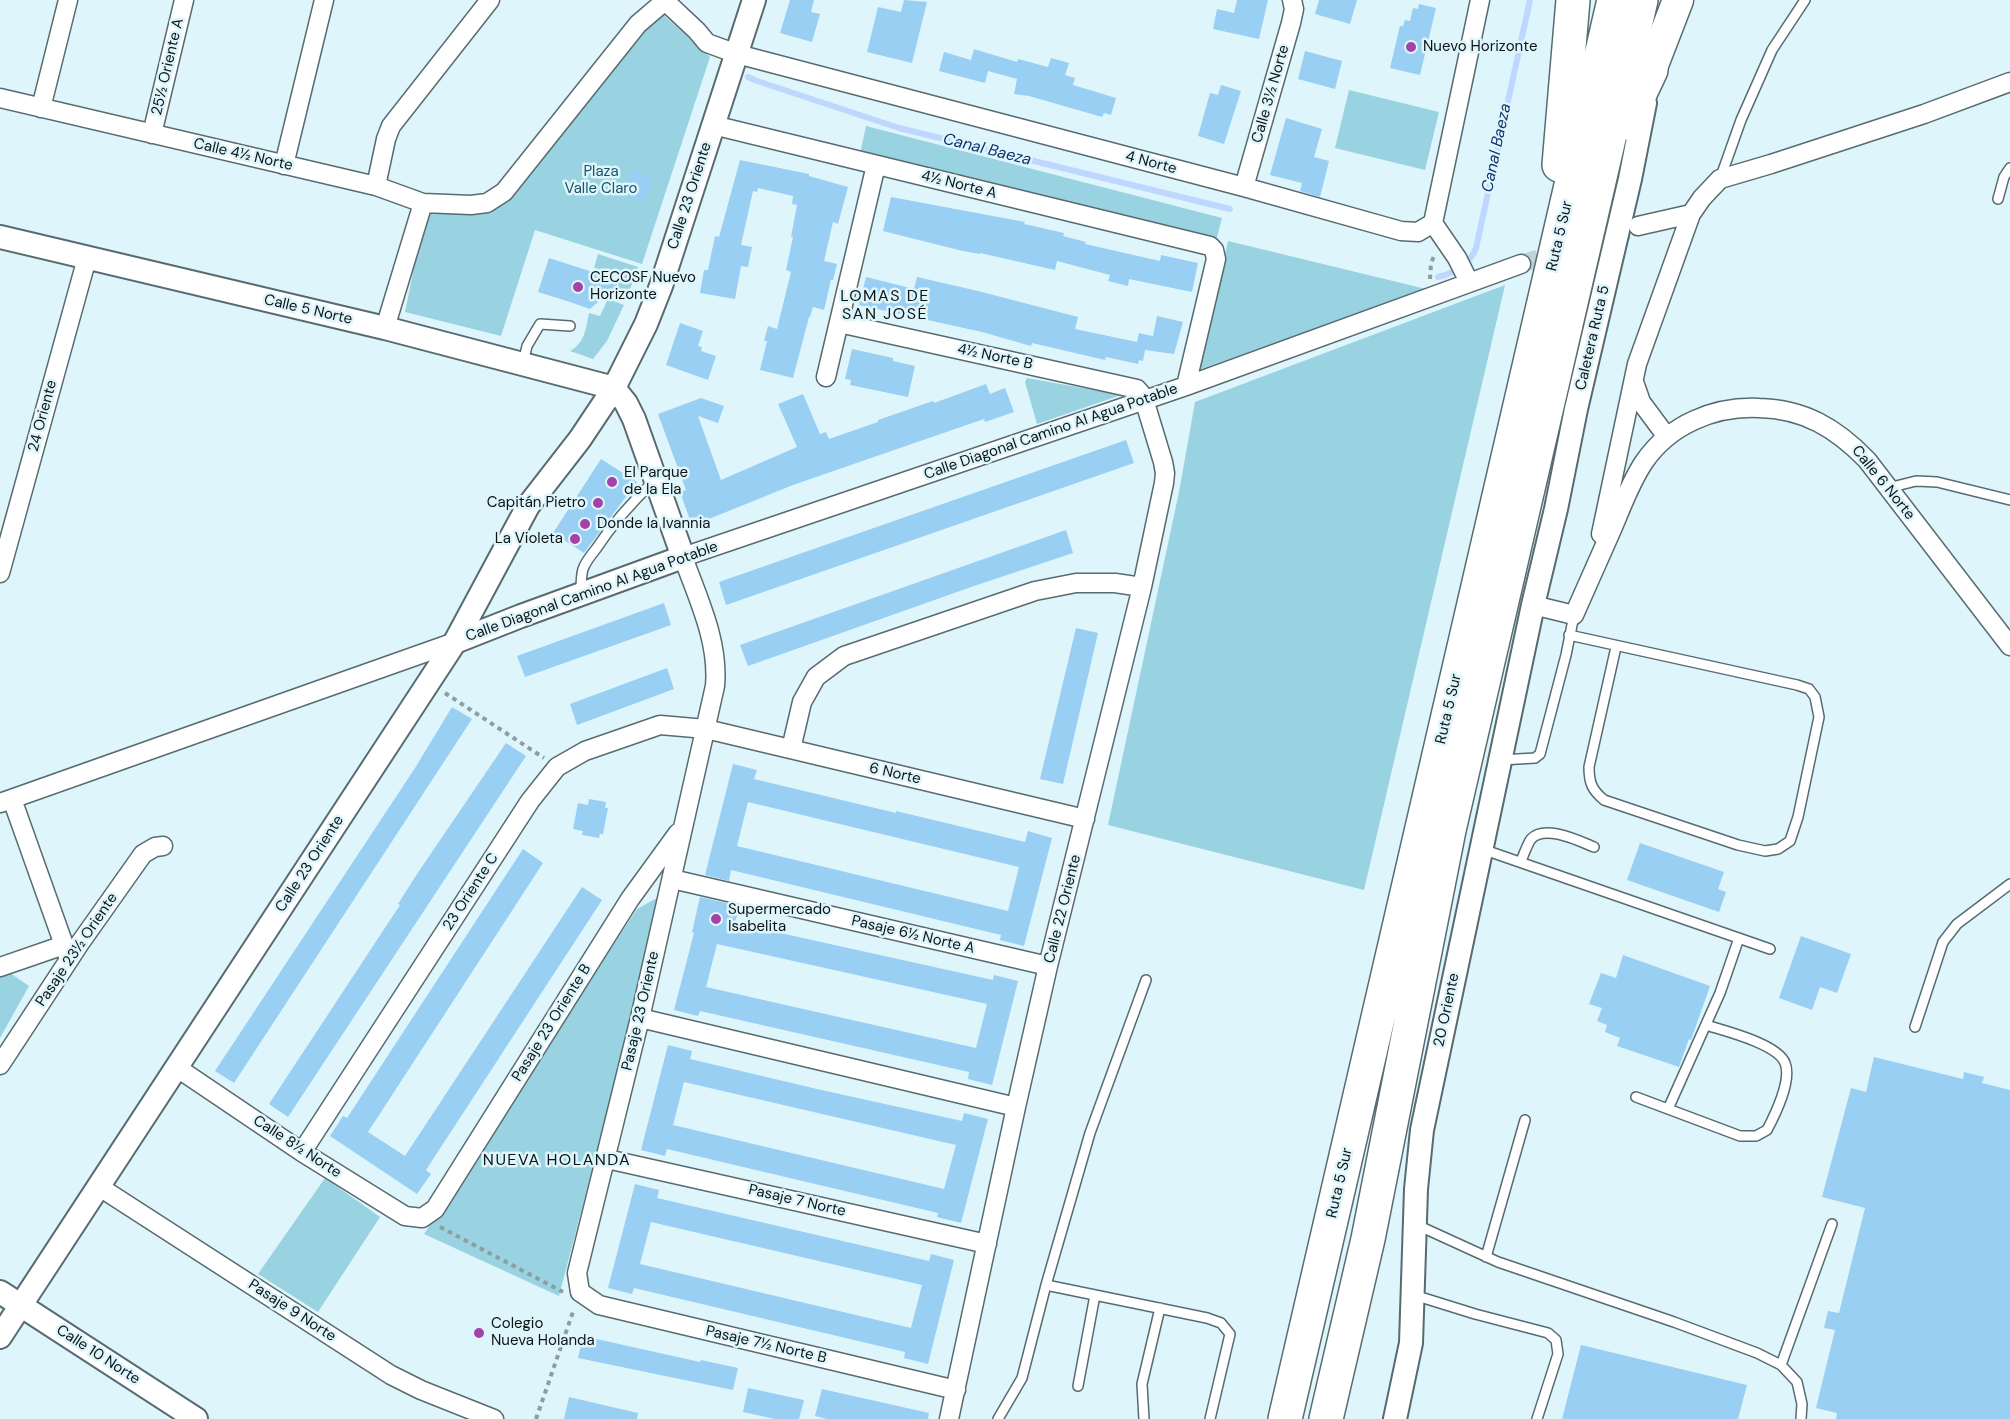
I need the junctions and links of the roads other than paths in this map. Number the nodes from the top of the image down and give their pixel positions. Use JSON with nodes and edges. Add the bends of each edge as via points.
{"nodes":[{"id":1,"x":68,"y":0,"type":"edge"},
{"id":2,"x":184,"y":0,"type":"edge"},
{"id":3,"x":324,"y":0,"type":"edge"},
{"id":4,"x":490,"y":0,"type":"edge"},
{"id":5,"x":664,"y":0,"type":"edge"},
{"id":6,"x":754,"y":0,"type":"edge"},
{"id":7,"x":1292,"y":0,"type":"edge"},
{"id":8,"x":1480,"y":0,"type":"edge"},
{"id":9,"x":1573,"y":0,"type":"edge"},
{"id":10,"x":1614,"y":0,"type":"edge"},
{"id":11,"x":1641,"y":0,"type":"edge"},
{"id":12,"x":1678,"y":0,"type":"edge"},
{"id":13,"x":1805,"y":0,"type":"edge"},
{"id":14,"x":736,"y":57,"type":"junction"},
{"id":15,"x":1651,"y":70,"type":"junction"},
{"id":16,"x":2010,"y":82,"type":"edge"},
{"id":17,"x":0,"y":98,"type":"edge"},
{"id":18,"x":41,"y":108,"type":"junction"},
{"id":19,"x":713,"y":125,"type":"junction"},
{"id":20,"x":152,"y":134,"type":"junction"},
{"id":21,"x":284,"y":165,"type":"junction"},
{"id":22,"x":876,"y":165,"type":"junction"},
{"id":23,"x":2010,"y":168,"type":"edge"},
{"id":24,"x":1720,"y":178,"type":"junction"},
{"id":25,"x":376,"y":186,"type":"junction"},
{"id":26,"x":1244,"y":187,"type":"junction"},
{"id":27,"x":1998,"y":200,"type":"dead end"},
{"id":28,"x":423,"y":203,"type":"junction"},
{"id":29,"x":1592,"y":208,"type":"junction"},
{"id":30,"x":1692,"y":213,"type":"junction"},
{"id":31,"x":1433,"y":223,"type":"junction"},
{"id":32,"x":1638,"y":226,"type":"tunnel mouth"},
{"id":33,"x":0,"y":237,"type":"edge"},
{"id":34,"x":87,"y":258,"type":"junction"},
{"id":35,"x":1521,"y":264,"type":"tunnel mouth"},
{"id":36,"x":1464,"y":271,"type":"junction"},
{"id":37,"x":1546,"y":292,"type":"junction"},
{"id":38,"x":839,"y":323,"type":"junction"},
{"id":39,"x":570,"y":326,"type":"dead end"},
{"id":40,"x":385,"y":328,"type":"junction"},
{"id":41,"x":523,"y":363,"type":"junction"},
{"id":42,"x":826,"y":377,"type":"dead end"},
{"id":43,"x":1634,"y":380,"type":"junction"},
{"id":44,"x":1186,"y":386,"type":"junction"},
{"id":45,"x":614,"y":388,"type":"junction"},
{"id":46,"x":1145,"y":400,"type":"junction"},
{"id":47,"x":1667,"y":437,"type":"junction"},
{"id":48,"x":655,"y":480,"type":"junction"},
{"id":49,"x":1888,"y":488,"type":"junction"},
{"id":50,"x":2010,"y":500,"type":"edge"},
{"id":51,"x":683,"y":557,"type":"junction"},
{"id":52,"x":1593,"y":571,"type":"junction"},
{"id":53,"x":0,"y":573,"type":"edge"},
{"id":54,"x":486,"y":586,"type":"junction"},
{"id":55,"x":1142,"y":587,"type":"junction"},
{"id":56,"x":581,"y":595,"type":"junction"},
{"id":57,"x":1533,"y":605,"type":"junction"},
{"id":58,"x":1574,"y":615,"type":"junction"},
{"id":59,"x":520,"y":616,"type":"junction"},
{"id":60,"x":1569,"y":635,"type":"junction"},
{"id":61,"x":455,"y":642,"type":"junction"},
{"id":62,"x":2010,"y":646,"type":"edge"},
{"id":63,"x":1616,"y":647,"type":"junction"},
{"id":64,"x":705,"y":729,"type":"junction"},
{"id":65,"x":791,"y":749,"type":"junction"},
{"id":66,"x":1501,"y":760,"type":"junction"},
{"id":67,"x":6,"y":801,"type":"edge"},
{"id":68,"x":1085,"y":819,"type":"junction"},
{"id":69,"x":683,"y":826,"type":"junction"},
{"id":70,"x":163,"y":846,"type":"dead end"},
{"id":71,"x":1594,"y":847,"type":"dead end"},
{"id":72,"x":1482,"y":849,"type":"junction"},
{"id":73,"x":1521,"y":861,"type":"junction"},
{"id":74,"x":672,"y":879,"type":"junction"},
{"id":75,"x":2010,"y":885,"type":"edge"},
{"id":76,"x":1739,"y":938,"type":"junction"},
{"id":77,"x":1770,"y":949,"type":"dead end"},
{"id":78,"x":66,"y":952,"type":"junction"},
{"id":79,"x":1048,"y":966,"type":"junction"},
{"id":80,"x":0,"y":967,"type":"edge"},
{"id":81,"x":1146,"y":980,"type":"dead end"},
{"id":82,"x":640,"y":1018,"type":"junction"},
{"id":83,"x":1706,"y":1025,"type":"junction"},
{"id":84,"x":1915,"y":1027,"type":"dead end"},
{"id":85,"x":0,"y":1065,"type":"edge"},
{"id":86,"x":176,"y":1067,"type":"junction"},
{"id":87,"x":1636,"y":1097,"type":"dead end"},
{"id":88,"x":1016,"y":1107,"type":"junction"},
{"id":89,"x":1668,"y":1109,"type":"junction"},
{"id":90,"x":1525,"y":1120,"type":"dead end"},
{"id":91,"x":302,"y":1152,"type":"junction"},
{"id":92,"x":607,"y":1159,"type":"junction"},
{"id":93,"x":98,"y":1186,"type":"junction"},
{"id":94,"x":422,"y":1218,"type":"joint"},
{"id":95,"x":1415,"y":1224,"type":"junction"},
{"id":96,"x":1832,"y":1224,"type":"dead end"},
{"id":97,"x":987,"y":1244,"type":"junction"},
{"id":98,"x":1486,"y":1257,"type":"junction"},
{"id":99,"x":1046,"y":1285,"type":"junction"},
{"id":100,"x":0,"y":1292,"type":"edge"},
{"id":101,"x":1414,"y":1294,"type":"junction"},
{"id":102,"x":1095,"y":1295,"type":"junction"},
{"id":103,"x":579,"y":1296,"type":"joint"},
{"id":104,"x":21,"y":1305,"type":"junction"},
{"id":105,"x":1160,"y":1308,"type":"junction"},
{"id":106,"x":0,"y":1336,"type":"edge"},
{"id":107,"x":1781,"y":1365,"type":"junction"},
{"id":108,"x":1078,"y":1386,"type":"dead end"},
{"id":109,"x":956,"y":1390,"type":"junction"},
{"id":110,"x":196,"y":1419,"type":"edge"},
{"id":111,"x":494,"y":1419,"type":"edge"},
{"id":112,"x":950,"y":1419,"type":"edge"},
{"id":113,"x":999,"y":1419,"type":"edge"},
{"id":114,"x":1144,"y":1419,"type":"edge"},
{"id":115,"x":1210,"y":1419,"type":"edge"},
{"id":116,"x":1285,"y":1419,"type":"edge"},
{"id":117,"x":1326,"y":1419,"type":"edge"},
{"id":118,"x":1395,"y":1419,"type":"edge"},
{"id":119,"x":1537,"y":1419,"type":"edge"},
{"id":120,"x":1801,"y":1419,"type":"edge"}],
"edges":[{"from":1,"to":18,"type":"street"},
{"from":2,"to":20,"type":"street","name":"25½ Oriente A"},
{"from":3,"to":21,"type":"street"},
{"from":4,"to":25,"type":"street","via":[[391,126]]},
{"from":5,"to":14,"type":"street","name":"4 Norte","via":[[707,43]]},
{"from":5,"to":28,"type":"street","name":"Calle 4½ Norte","via":[[638,24],[504,192],[487,203]]},
{"from":6,"to":14,"type":"street","name":"Calle 23 Oriente"},
{"from":7,"to":26,"type":"street","name":"Calle 3½ Norte","via":[[1292,23]]},
{"from":8,"to":31,"type":"street"},
{"from":9,"to":37,"type":"highway"},
{"from":10,"to":37,"type":"highway","name":"Ruta 5 Sur"},
{"from":11,"to":29,"type":"highway","name":"Ruta 5 Sur"},
{"from":12,"to":15,"type":"highway"},
{"from":13,"to":24,"type":"lane","via":[[1772,50]]},
{"from":14,"to":19,"type":"street","name":"Calle 23 Oriente"},
{"from":14,"to":26,"type":"street","name":"4 Norte"},
{"from":15,"to":29,"type":"highway"},
{"from":15,"to":57,"type":"street","name":"Caletera Ruta 5"},
{"from":16,"to":24,"type":"street","via":[[1913,118]]},
{"from":17,"to":18,"type":"street","name":"Calle 4½ Norte"},
{"from":18,"to":20,"type":"street","name":"Calle 4½ Norte"},
{"from":19,"to":22,"type":"street","name":"4½ Norte A"},
{"from":19,"to":45,"type":"street","name":"Calle 23 Oriente","via":[[646,324]]},
{"from":20,"to":21,"type":"street","name":"Calle 4½ Norte"},
{"from":21,"to":25,"type":"street","name":"Calle 4½ Norte"},
{"from":22,"to":38,"type":"street"},
{"from":22,"to":44,"type":"street","name":"4½ Norte A","via":[[1205,244],[1214,250],[1216,259]]},
{"from":23,"to":27,"type":"lane"},
{"from":24,"to":30,"type":"street"},
{"from":25,"to":28,"type":"street","name":"Calle 4½ Norte"},
{"from":26,"to":31,"type":"street","name":"4 Norte","via":[[1401,231],[1418,232]]},
{"from":28,"to":40,"type":"street"},
{"from":29,"to":117,"type":"highway","name":"Ruta 5 Sur","via":[[1449,830],[1377,1196]]},
{"from":30,"to":32,"type":"street"},
{"from":30,"to":43,"type":"street"},
{"from":31,"to":36,"type":"street"},
{"from":33,"to":34,"type":"street","name":"Calle 5 Norte"},
{"from":34,"to":40,"type":"street","name":"Calle 5 Norte"},
{"from":34,"to":53,"type":"street","name":"24 Oriente"},
{"from":35,"to":36,"type":"street","name":"Calle Diagonal Camino Al Agua Potable"},
{"from":36,"to":44,"type":"street","name":"Calle Diagonal Camino Al Agua Potable"},
{"from":37,"to":116,"type":"highway","name":"Ruta 5 Sur"},
{"from":38,"to":42,"type":"street"},
{"from":38,"to":46,"type":"street","name":"4½ Norte B","via":[[1132,387]]},
{"from":39,"to":41,"type":"lane","via":[[540,324],[527,346]]},
{"from":40,"to":41,"type":"street","name":"Calle 5 Norte"},
{"from":41,"to":45,"type":"street","name":"Calle 5 Norte"},
{"from":43,"to":47,"type":"street","via":[[1641,402]]},
{"from":43,"to":52,"type":"street"},
{"from":44,"to":46,"type":"street","name":"Calle Diagonal Camino Al Agua Potable"},
{"from":45,"to":48,"type":"street","via":[[630,411]]},
{"from":45,"to":54,"type":"street","name":"Calle 23 Oriente","via":[[528,506]]},
{"from":46,"to":51,"type":"street","name":"Calle Diagonal Camino Al Agua Potable"},
{"from":46,"to":55,"type":"street","name":"Calle 22 Oriente","via":[[1165,473]]},
{"from":47,"to":49,"type":"street","name":"Calle 6 Norte","via":[[1695,419],[1742,407],[1798,414],[1825,424],[1847,440]]},
{"from":47,"to":52,"type":"street","name":"Calle 6 Norte","via":[[1644,462]]},
{"from":48,"to":51,"type":"street"},
{"from":48,"to":56,"type":"lane","via":[[589,557],[584,566]]},
{"from":49,"to":50,"type":"lane","via":[[1916,481],[1936,482]]},
{"from":49,"to":62,"type":"street","name":"Calle 6 Norte"},
{"from":51,"to":56,"type":"street","name":"Calle Diagonal Camino Al Agua Potable"},
{"from":51,"to":64,"type":"street","via":[[714,649],[715,686]]},
{"from":52,"to":58,"type":"street","name":"Calle 6 Norte"},
{"from":54,"to":59,"type":"street","via":[[504,612]]},
{"from":54,"to":61,"type":"street","name":"Calle 23 Oriente"},
{"from":55,"to":65,"type":"street","via":[[1076,583],[1035,591],[844,656],[816,677],[802,702]]},
{"from":55,"to":68,"type":"street","name":"Calle 22 Oriente"},
{"from":56,"to":59,"type":"street","name":"Calle Diagonal Camino Al Agua Potable"},
{"from":57,"to":58,"type":"street"},
{"from":57,"to":66,"type":"street","name":"20 Oriente"},
{"from":58,"to":60,"type":"lane"},
{"from":59,"to":61,"type":"street","name":"Calle Diagonal Camino Al Agua Potable"},
{"from":60,"to":63,"type":"lane"},
{"from":60,"to":66,"type":"lane","via":[[1540,754],[1534,758]]},
{"from":61,"to":67,"type":"street","name":"Calle Diagonal Camino Al Agua Potable"},
{"from":61,"to":86,"type":"street","name":"Calle 23 Oriente"},
{"from":63,"to":63,"type":"lane","via":[[1809,689],[1815,696],[1819,717],[1790,841],[1778,849],[1766,850],[1738,845],[1604,800],[1595,792],[1589,781],[1589,767]]},
{"from":64,"to":65,"type":"street","name":"6 Norte"},
{"from":64,"to":69,"type":"street","name":"Pasaje 23 Oriente"},
{"from":64,"to":91,"type":"street","name":"23 Oriente C","via":[[660,725],[585,751],[557,767],[530,801]]},
{"from":65,"to":68,"type":"street","name":"6 Norte"},
{"from":66,"to":72,"type":"street","name":"20 Oriente"},
{"from":67,"to":78,"type":"street"},
{"from":68,"to":79,"type":"street","name":"Calle 22 Oriente"},
{"from":69,"to":74,"type":"street","name":"Pasaje 23 Oriente"},
{"from":69,"to":94,"type":"street","name":"Pasaje 23 Oriente B","via":[[630,899],[435,1209]]},
{"from":70,"to":78,"type":"street","name":"Pasaje 23½ Oriente","via":[[142,854]]},
{"from":71,"to":73,"type":"lane","via":[[1557,833],[1538,834]]},
{"from":72,"to":73,"type":"lane"},
{"from":72,"to":95,"type":"street","name":"20 Oriente","via":[[1422,1130]]},
{"from":73,"to":76,"type":"lane"},
{"from":74,"to":79,"type":"street","name":"Pasaje 6½ Norte A"},
{"from":74,"to":82,"type":"street","name":"Pasaje 23 Oriente"},
{"from":75,"to":84,"type":"lane","via":[[1957,924],[1943,942]]},
{"from":76,"to":77,"type":"lane"},
{"from":76,"to":83,"type":"lane"},
{"from":78,"to":80,"type":"street"},
{"from":78,"to":85,"type":"street","name":"Pasaje 23½ Oriente"},
{"from":79,"to":88,"type":"street","name":"Calle 22 Oriente"},
{"from":81,"to":99,"type":"lane","via":[[1090,1132]]},
{"from":82,"to":88,"type":"street"},
{"from":82,"to":92,"type":"street","name":"Pasaje 23 Oriente"},
{"from":83,"to":89,"type":"lane"},
{"from":83,"to":89,"type":"lane","via":[[1750,1039],[1782,1057],[1787,1066],[1786,1080],[1771,1122],[1767,1130],[1756,1136],[1740,1136]]},
{"from":86,"to":91,"type":"street","name":"Calle 8½ Norte"},
{"from":86,"to":93,"type":"street","name":"Calle 23 Oriente"},
{"from":87,"to":89,"type":"lane"},
{"from":88,"to":97,"type":"street","name":"Calle 22 Oriente"},
{"from":90,"to":98,"type":"lane"},
{"from":91,"to":94,"type":"street","name":"Calle 8½ Norte","via":[[405,1216]]},
{"from":92,"to":97,"type":"street","name":"Pasaje 7 Norte"},
{"from":92,"to":103,"type":"street","name":"Pasaje 23 Oriente","via":[[577,1273]]},
{"from":93,"to":104,"type":"street","name":"Calle 23 Oriente"},
{"from":93,"to":111,"type":"street","name":"Pasaje 9 Norte","via":[[391,1375]]},
{"from":95,"to":98,"type":"lane"},
{"from":95,"to":101,"type":"street","name":"20 Oriente"},
{"from":96,"to":107,"type":"lane"},
{"from":97,"to":109,"type":"street","name":"Calle 22 Oriente"},
{"from":98,"to":107,"type":"lane","via":[[1674,1322]]},
{"from":99,"to":102,"type":"lane"},
{"from":99,"to":113,"type":"lane","via":[[1022,1378]]},
{"from":100,"to":104,"type":"street","name":"Calle 10 Norte"},
{"from":101,"to":118,"type":"street","name":"20 Oriente","via":[[1411,1343]]},
{"from":101,"to":119,"type":"lane","via":[[1548,1332],[1556,1340],[1557,1354]]},
{"from":102,"to":105,"type":"lane"},
{"from":102,"to":108,"type":"lane"},
{"from":103,"to":109,"type":"street","name":"Pasaje 7½ Norte B","via":[[599,1305]]},
{"from":104,"to":106,"type":"street","name":"Calle 23 Oriente"},
{"from":104,"to":110,"type":"street","name":"Calle 10 Norte"},
{"from":105,"to":114,"type":"lane","via":[[1142,1384]]},
{"from":105,"to":115,"type":"lane","via":[[1214,1320],[1230,1334]]},
{"from":107,"to":120,"type":"lane","via":[[1797,1382]]},
{"from":109,"to":112,"type":"street","name":"Calle 22 Oriente"}]}
